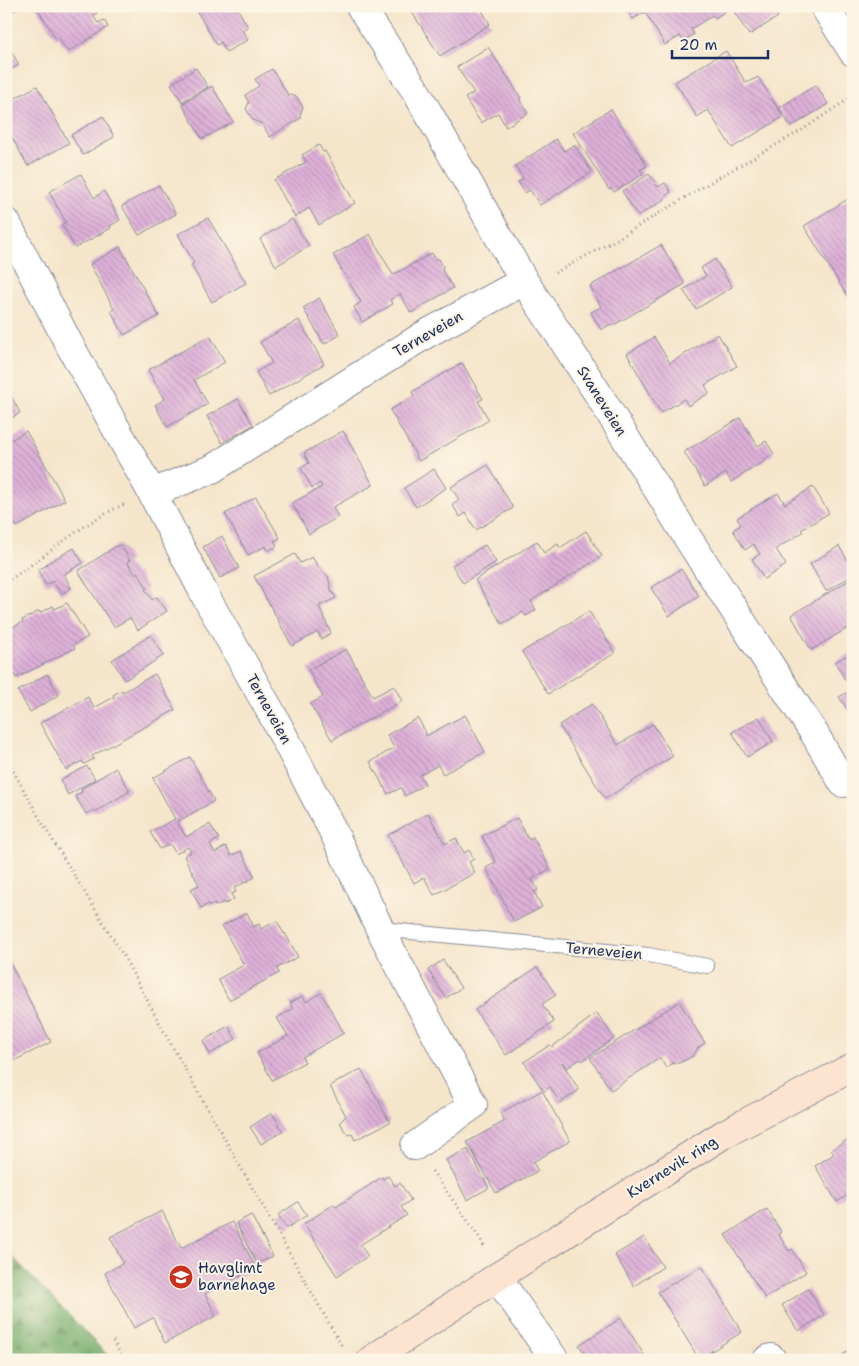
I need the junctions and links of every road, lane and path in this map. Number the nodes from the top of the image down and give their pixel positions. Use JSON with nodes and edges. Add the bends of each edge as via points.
{"nodes":[{"id":1,"x":360,"y":6,"type":"edge"},
{"id":2,"x":824,"y":6,"type":"edge"},
{"id":3,"x":853,"y":52,"type":"edge"},
{"id":4,"x":853,"y":96,"type":"edge"},
{"id":5,"x":6,"y":222,"type":"edge"},
{"id":6,"x":524,"y":281,"type":"junction"},
{"id":7,"x":152,"y":493,"type":"junction"},
{"id":8,"x":6,"y":582,"type":"edge"},
{"id":9,"x":6,"y":758,"type":"edge"},
{"id":10,"x":853,"y":778,"type":"edge"},
{"id":11,"x":380,"y":929,"type":"junction"},
{"id":12,"x":707,"y":966,"type":"dead end"},
{"id":13,"x":853,"y":1067,"type":"edge"},
{"id":14,"x":415,"y":1146,"type":"joint"},
{"id":15,"x":497,"y":1277,"type":"junction"},
{"id":16,"x":113,"y":1341,"type":"dead end"},
{"id":17,"x":344,"y":1351,"type":"dead end"},
{"id":18,"x":124,"y":1360,"type":"edge"},
{"id":19,"x":371,"y":1360,"type":"edge"},
{"id":20,"x":555,"y":1360,"type":"edge"}],
"edges":[{"from":1,"to":6,"type":"street","name":"Svaneveien","via":[[417,93]]},
{"from":2,"to":3,"type":"street"},
{"from":4,"to":6,"type":"path","via":[[802,130],[617,239],[546,278]]},
{"from":5,"to":7,"type":"street","name":"Terneveien"},
{"from":6,"to":7,"type":"street","name":"Terneveien","via":[[426,334],[212,469]]},
{"from":6,"to":10,"type":"street","name":"Svaneveien","via":[[814,733],[843,784]]},
{"from":7,"to":8,"type":"path","via":[[110,511]]},
{"from":7,"to":11,"type":"street","name":"Terneveien","via":[[272,714]]},
{"from":9,"to":17,"type":"path","via":[[123,955]]},
{"from":11,"to":12,"type":"lane","name":"Terneveien","via":[[648,955]]},
{"from":11,"to":14,"type":"street","name":"Terneveien","via":[[473,1105]]},
{"from":13,"to":15,"type":"main road","name":"Kvernevik ring","via":[[724,1134]]},
{"from":14,"to":15,"type":"path","via":[[480,1238]]},
{"from":15,"to":19,"type":"main road","name":"Kvernevik ring"},
{"from":15,"to":20,"type":"street"},
{"from":16,"to":18,"type":"path"}]}
